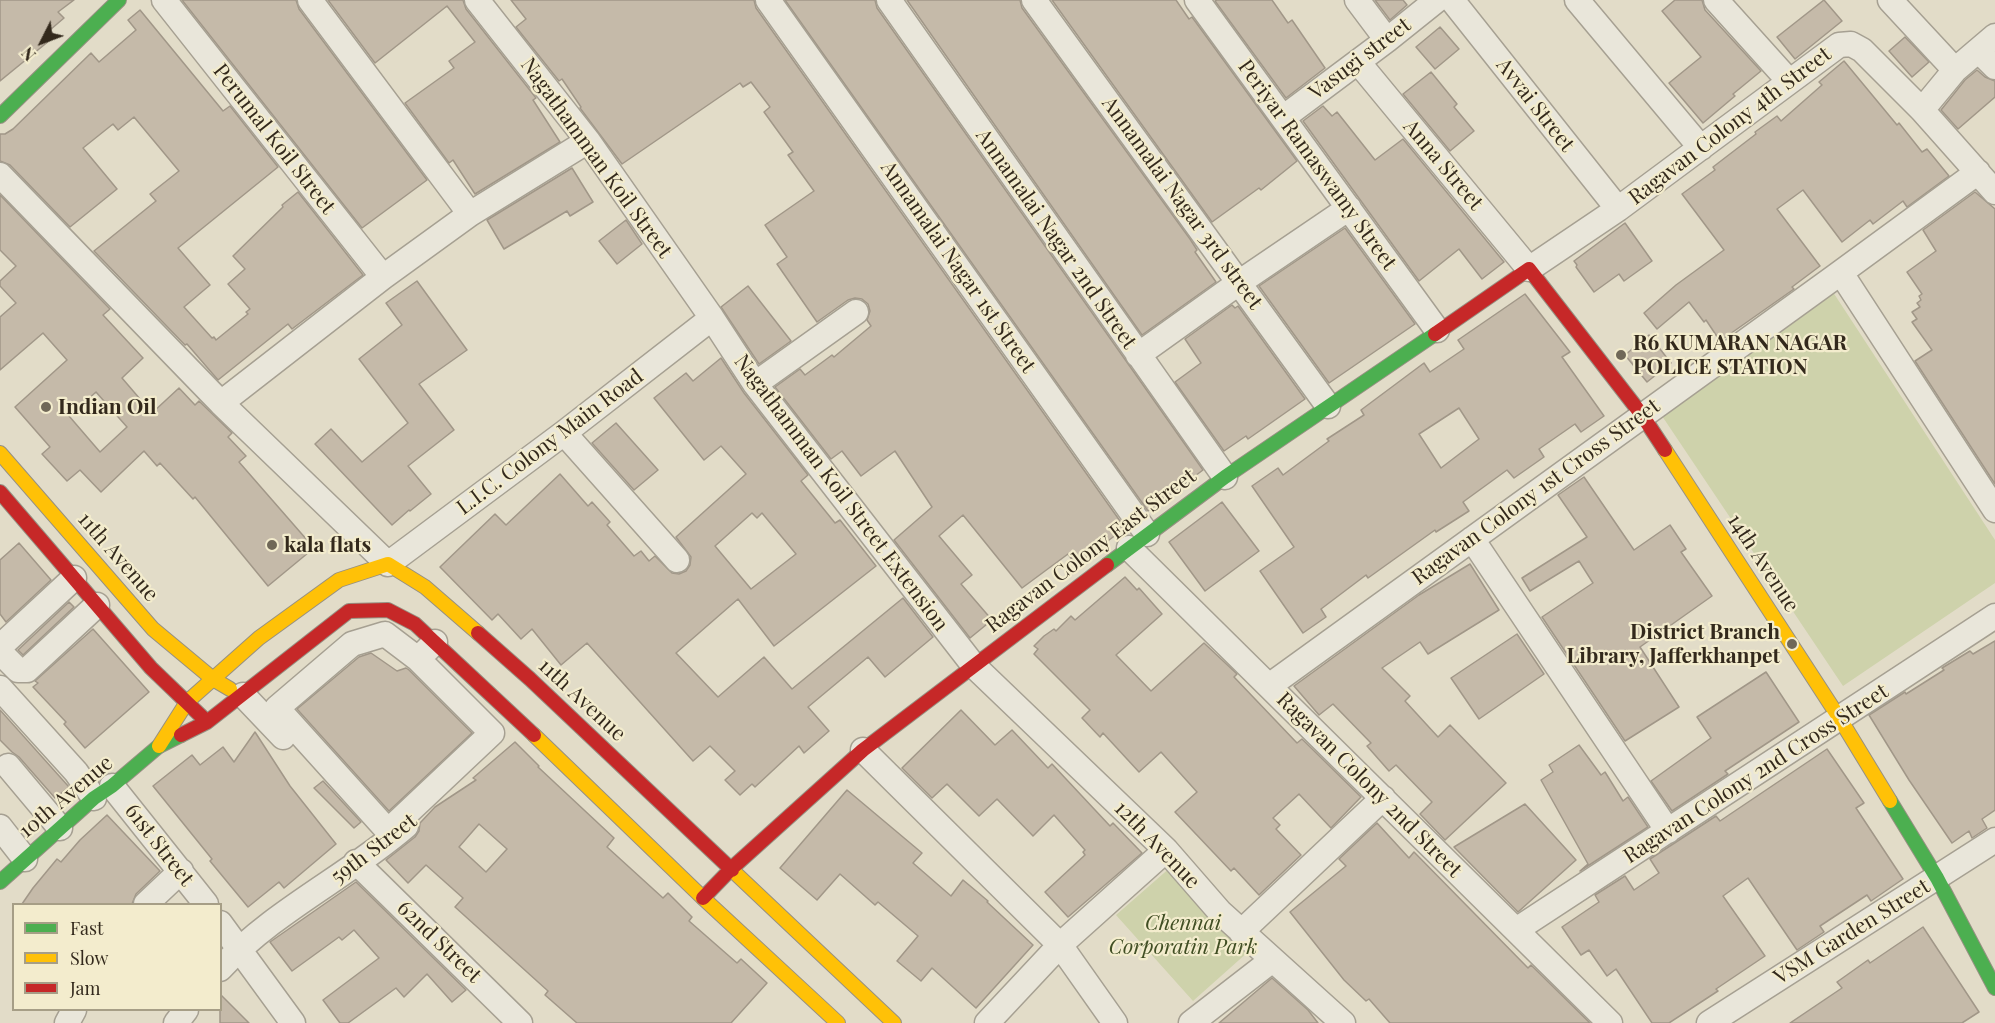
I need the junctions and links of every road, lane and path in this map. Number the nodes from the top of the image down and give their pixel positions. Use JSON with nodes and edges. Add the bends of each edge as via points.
{"nodes":[{"id":1,"x":119,"y":0,"type":"edge"},
{"id":2,"x":164,"y":0,"type":"edge"},
{"id":3,"x":310,"y":0,"type":"edge"},
{"id":4,"x":477,"y":0,"type":"edge"},
{"id":5,"x":768,"y":0,"type":"edge"},
{"id":6,"x":889,"y":0,"type":"edge"},
{"id":7,"x":1034,"y":0,"type":"edge"},
{"id":8,"x":1197,"y":0,"type":"edge"},
{"id":9,"x":1357,"y":0,"type":"edge"},
{"id":10,"x":1437,"y":0,"type":"edge"},
{"id":11,"x":1452,"y":0,"type":"edge"},
{"id":12,"x":1577,"y":0,"type":"edge"},
{"id":13,"x":1716,"y":0,"type":"edge"},
{"id":14,"x":1890,"y":0,"type":"edge"},
{"id":15,"x":1387,"y":40,"type":"junction"},
{"id":16,"x":1990,"y":51,"type":"edge"},
{"id":17,"x":1358,"y":62,"type":"junction"},
{"id":18,"x":1955,"y":70,"type":"junction"},
{"id":19,"x":1789,"y":81,"type":"junction"},
{"id":20,"x":1922,"y":110,"type":"junction"},
{"id":21,"x":0,"y":116,"type":"edge"},
{"id":22,"x":1284,"y":117,"type":"junction"},
{"id":23,"x":588,"y":141,"type":"junction"},
{"id":24,"x":1701,"y":148,"type":"junction"},
{"id":25,"x":1978,"y":172,"type":"junction"},
{"id":26,"x":0,"y":176,"type":"edge"},
{"id":27,"x":1995,"y":192,"type":"edge"},
{"id":28,"x":1349,"y":208,"type":"junction"},
{"id":29,"x":1618,"y":209,"type":"junction"},
{"id":30,"x":470,"y":214,"type":"junction"},
{"id":31,"x":1528,"y":269,"type":"junction"},
{"id":32,"x":1841,"y":273,"type":"junction"},
{"id":33,"x":383,"y":277,"type":"junction"},
{"id":34,"x":1240,"y":282,"type":"junction"},
{"id":35,"x":856,"y":312,"type":"dead end"},
{"id":36,"x":712,"y":318,"type":"junction"},
{"id":37,"x":1437,"y":330,"type":"junction"},
{"id":38,"x":1138,"y":355,"type":"junction"},
{"id":39,"x":754,"y":384,"type":"junction"},
{"id":40,"x":221,"y":403,"type":"junction"},
{"id":41,"x":1328,"y":406,"type":"junction"},
{"id":42,"x":1642,"y":415,"type":"junction"},
{"id":43,"x":564,"y":433,"type":"junction"},
{"id":44,"x":0,"y":453,"type":"edge"},
{"id":45,"x":1225,"y":477,"type":"junction"},
{"id":46,"x":0,"y":492,"type":"edge"},
{"id":47,"x":1995,"y":510,"type":"edge"},
{"id":48,"x":1472,"y":539,"type":"junction"},
{"id":49,"x":1138,"y":541,"type":"junction"},
{"id":50,"x":677,"y":560,"type":"dead end"},
{"id":51,"x":388,"y":564,"type":"junction"},
{"id":52,"x":70,"y":582,"type":"junction"},
{"id":53,"x":93,"y":609,"type":"junction"},
{"id":54,"x":1995,"y":616,"type":"edge"},
{"id":55,"x":427,"y":651,"type":"junction"},
{"id":56,"x":974,"y":666,"type":"junction"},
{"id":57,"x":213,"y":679,"type":"junction"},
{"id":58,"x":1269,"y":686,"type":"junction"},
{"id":59,"x":0,"y":688,"type":"edge"},
{"id":60,"x":243,"y":695,"type":"junction"},
{"id":61,"x":187,"y":702,"type":"junction"},
{"id":62,"x":1840,"y":719,"type":"junction"},
{"id":63,"x":207,"y":722,"type":"junction"},
{"id":64,"x":524,"y":725,"type":"junction"},
{"id":65,"x":159,"y":746,"type":"junction"},
{"id":66,"x":863,"y":750,"type":"junction"},
{"id":67,"x":8,"y":766,"type":"dead end"},
{"id":68,"x":103,"y":792,"type":"junction"},
{"id":69,"x":1383,"y":798,"type":"junction"},
{"id":70,"x":60,"y":828,"type":"junction"},
{"id":71,"x":1668,"y":831,"type":"junction"},
{"id":72,"x":3,"y":836,"type":"edge"},
{"id":73,"x":1995,"y":840,"type":"edge"},
{"id":74,"x":386,"y":843,"type":"junction"},
{"id":75,"x":1166,"y":850,"type":"junction"},
{"id":76,"x":25,"y":859,"type":"junction"},
{"id":77,"x":357,"y":862,"type":"junction"},
{"id":78,"x":732,"y":868,"type":"junction"},
{"id":79,"x":181,"y":872,"type":"junction"},
{"id":80,"x":1937,"y":878,"type":"junction"},
{"id":81,"x":0,"y":882,"type":"edge"},
{"id":82,"x":703,"y":898,"type":"junction"},
{"id":83,"x":147,"y":903,"type":"edge"},
{"id":84,"x":205,"y":903,"type":"edge"},
{"id":85,"x":222,"y":926,"type":"edge"},
{"id":86,"x":1516,"y":930,"type":"junction"},
{"id":87,"x":1241,"y":932,"type":"junction"},
{"id":88,"x":1060,"y":945,"type":"junction"},
{"id":89,"x":239,"y":948,"type":"junction"},
{"id":90,"x":1272,"y":961,"type":"junction"},
{"id":91,"x":222,"y":967,"type":"edge"},
{"id":92,"x":1995,"y":988,"type":"edge"},
{"id":93,"x":185,"y":1011,"type":"edge"},
{"id":94,"x":176,"y":1023,"type":"edge"},
{"id":95,"x":294,"y":1023,"type":"edge"},
{"id":96,"x":520,"y":1023,"type":"edge"},
{"id":97,"x":838,"y":1023,"type":"edge"},
{"id":98,"x":894,"y":1023,"type":"edge"},
{"id":99,"x":987,"y":1023,"type":"edge"},
{"id":100,"x":1115,"y":1023,"type":"edge"},
{"id":101,"x":1191,"y":1023,"type":"edge"},
{"id":102,"x":1343,"y":1023,"type":"edge"},
{"id":103,"x":1610,"y":1023,"type":"edge"},
{"id":104,"x":1709,"y":1023,"type":"edge"}],
"edges":[{"from":1,"to":21,"type":"main road"},
{"from":2,"to":33,"type":"street","name":"Perumal Koil Street"},
{"from":3,"to":30,"type":"street"},
{"from":4,"to":23,"type":"street","name":"Nagathamman Koil Street"},
{"from":5,"to":49,"type":"street","name":"Annamalai Nagar 1st Street"},
{"from":6,"to":38,"type":"street","name":"Annamalai Nagar 2nd Street"},
{"from":7,"to":34,"type":"street","name":"Annamalai Nagar 3rd street"},
{"from":8,"to":22,"type":"street","name":"Periyar Ramaswamy Street"},
{"from":9,"to":15,"type":"street"},
{"from":10,"to":15,"type":"street","name":"Vasugi street"},
{"from":11,"to":29,"type":"street","name":"Avvai Street"},
{"from":12,"to":24,"type":"street"},
{"from":13,"to":19,"type":"street"},
{"from":14,"to":18,"type":"street"},
{"from":15,"to":17,"type":"street","name":"Vasugi street"},
{"from":16,"to":18,"type":"street"},
{"from":17,"to":22,"type":"street","name":"Vasugi street"},
{"from":17,"to":31,"type":"street","name":"Anna Street"},
{"from":18,"to":20,"type":"street"},
{"from":19,"to":20,"type":"street","name":"Ragavan Colony 4th Street","via":[[1839,45],[1851,45],[1862,50]]},
{"from":19,"to":24,"type":"street","name":"Ragavan Colony 4th Street"},
{"from":20,"to":25,"type":"street","name":"Ragavan Colony 4th Street"},
{"from":22,"to":28,"type":"street","name":"Periyar Ramaswamy Street"},
{"from":23,"to":30,"type":"street"},
{"from":23,"to":36,"type":"street","name":"Nagathamman Koil Street"},
{"from":24,"to":29,"type":"street","name":"Ragavan Colony 4th Street"},
{"from":25,"to":27,"type":"street","name":"Ragavan Colony 4th Street"},
{"from":25,"to":32,"type":"street","name":"Ragavan Colony 1st Cross Street"},
{"from":26,"to":40,"type":"street"},
{"from":28,"to":34,"type":"street"},
{"from":28,"to":37,"type":"street","name":"Periyar Ramaswamy Street"},
{"from":29,"to":31,"type":"street","name":"Ragavan Colony 4th Street"},
{"from":30,"to":33,"type":"street"},
{"from":31,"to":37,"type":"main road","name":"Ragavan Colony East Street"},
{"from":31,"to":42,"type":"main road","name":"14th Avenue"},
{"from":32,"to":42,"type":"street","name":"Ragavan Colony 1st Cross Street"},
{"from":32,"to":47,"type":"street"},
{"from":33,"to":40,"type":"street"},
{"from":34,"to":38,"type":"street"},
{"from":34,"to":41,"type":"street","name":"Annamalai Nagar 3rd street"},
{"from":35,"to":39,"type":"street"},
{"from":36,"to":39,"type":"street","name":"Nagathamman Koil Street Extension"},
{"from":36,"to":43,"type":"street","name":"L.I.C. Colony Main Road"},
{"from":37,"to":41,"type":"main road","name":"Ragavan Colony East Street"},
{"from":38,"to":45,"type":"street","name":"Annamalai Nagar 2nd Street"},
{"from":39,"to":56,"type":"street","name":"Nagathamman Koil Street Extension"},
{"from":40,"to":51,"type":"street"},
{"from":41,"to":45,"type":"main road","name":"Ragavan Colony East Street"},
{"from":42,"to":48,"type":"street","name":"Ragavan Colony 1st Cross Street"},
{"from":42,"to":62,"type":"main road","name":"14th Avenue"},
{"from":43,"to":50,"type":"street"},
{"from":43,"to":51,"type":"street","name":"L.I.C. Colony Main Road"},
{"from":44,"to":57,"type":"main road","name":"11th Avenue","via":[[153,629]]},
{"from":45,"to":49,"type":"main road","name":"Ragavan Colony East Street"},
{"from":46,"to":52,"type":"main road"},
{"from":48,"to":58,"type":"street","name":"Ragavan Colony 1st Cross Street"},
{"from":48,"to":71,"type":"street"},
{"from":49,"to":56,"type":"main road","name":"Ragavan Colony East Street"},
{"from":49,"to":58,"type":"street","name":"Ragavan Colony 2nd Street"},
{"from":51,"to":57,"type":"main road","via":[[339,580],[259,638]]},
{"from":51,"to":78,"type":"main road","name":"11th Avenue","via":[[425,587],[530,679]]},
{"from":52,"to":53,"type":"street"},
{"from":52,"to":53,"type":"street","via":[[4,643],[1,653],[18,670],[27,670]]},
{"from":53,"to":61,"type":"main road"},
{"from":54,"to":62,"type":"street","name":"Ragavan Colony 2nd Cross Street"},
{"from":55,"to":55,"type":"street","via":[[385,634],[352,644],[277,708],[388,831],[492,733]]},
{"from":55,"to":60,"type":"main road","via":[[415,624],[388,610],[349,611]]},
{"from":55,"to":64,"type":"main road"},
{"from":56,"to":66,"type":"main road","name":"Ragavan Colony East Street"},
{"from":56,"to":75,"type":"street","name":"12th Avenue"},
{"from":57,"to":60,"type":"main road","name":"11th Avenue"},
{"from":57,"to":61,"type":"main road"},
{"from":58,"to":69,"type":"street","name":"Ragavan Colony 2nd Street"},
{"from":59,"to":68,"type":"street","name":"61st Street","via":[[76,772]]},
{"from":60,"to":63,"type":"main road"},
{"from":60,"to":74,"type":"street"},
{"from":61,"to":63,"type":"main road"},
{"from":61,"to":65,"type":"main road"},
{"from":62,"to":71,"type":"street","name":"Ragavan Colony 2nd Cross Street"},
{"from":62,"to":80,"type":"main road","name":"14th Avenue"},
{"from":63,"to":65,"type":"main road"},
{"from":64,"to":74,"type":"street","name":"59th Street"},
{"from":64,"to":82,"type":"main road"},
{"from":65,"to":68,"type":"main road","name":"10th Avenue"},
{"from":66,"to":78,"type":"main road","name":"Ragavan Colony East Street"},
{"from":66,"to":88,"type":"street"},
{"from":67,"to":70,"type":"street"},
{"from":68,"to":70,"type":"main road","name":"10th Avenue"},
{"from":68,"to":79,"type":"street","name":"61st Street"},
{"from":69,"to":86,"type":"street","name":"Ragavan Colony 2nd Street"},
{"from":69,"to":87,"type":"street"},
{"from":70,"to":76,"type":"main road","name":"10th Avenue"},
{"from":71,"to":86,"type":"street","name":"Ragavan Colony 2nd Cross Street"},
{"from":72,"to":76,"type":"street"},
{"from":73,"to":80,"type":"street","name":"VSM Garden Street"},
{"from":74,"to":77,"type":"street","name":"59th Street"},
{"from":75,"to":87,"type":"street","name":"12th Avenue"},
{"from":75,"to":88,"type":"street"},
{"from":76,"to":81,"type":"main road","name":"10th Avenue"},
{"from":77,"to":89,"type":"street","name":"59th Street"},
{"from":77,"to":96,"type":"street","name":"62nd Street"},
{"from":78,"to":82,"type":"main road","name":"Ragavan Colony East Street"},
{"from":78,"to":98,"type":"main road","name":"11th Avenue"},
{"from":79,"to":83,"type":"street"},
{"from":79,"to":84,"type":"street","name":"61st Street"},
{"from":80,"to":92,"type":"main road","name":"14th Avenue"},
{"from":80,"to":104,"type":"street","name":"VSM Garden Street"},
{"from":82,"to":97,"type":"main road"},
{"from":85,"to":89,"type":"street"},
{"from":86,"to":103,"type":"street","name":"Ragavan Colony 2nd Street"},
{"from":87,"to":90,"type":"street","name":"12th Avenue"},
{"from":88,"to":99,"type":"street"},
{"from":88,"to":100,"type":"street"},
{"from":89,"to":91,"type":"street","name":"59th Street"},
{"from":89,"to":95,"type":"street"},
{"from":90,"to":101,"type":"street"},
{"from":90,"to":102,"type":"street","name":"12th Avenue"},
{"from":93,"to":94,"type":"street"}]}
